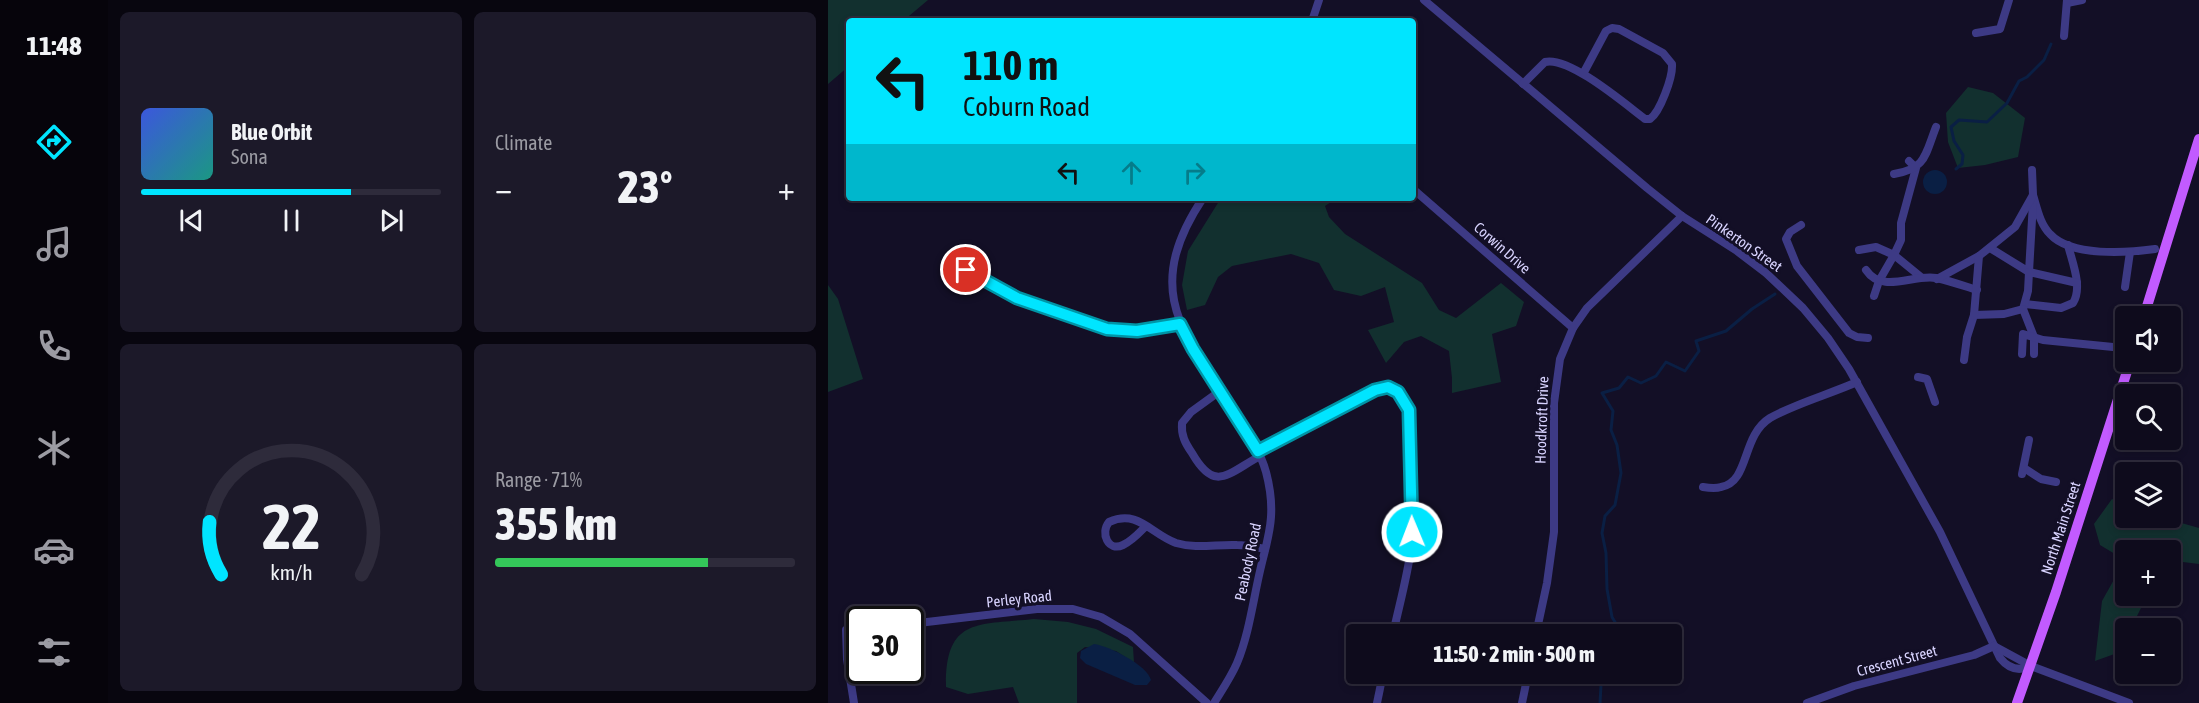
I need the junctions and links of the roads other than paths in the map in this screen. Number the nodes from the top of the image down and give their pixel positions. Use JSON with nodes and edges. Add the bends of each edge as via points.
{"nodes":[{"id":1,"x":1319,"y":0,"type":"edge"},
{"id":2,"x":1424,"y":0,"type":"edge"},
{"id":3,"x":2009,"y":0,"type":"edge"},
{"id":4,"x":2082,"y":0,"type":"edge"},
{"id":5,"x":2067,"y":1,"type":"edge"},
{"id":6,"x":1313,"y":18,"type":"edge"},
{"id":7,"x":1976,"y":33,"type":"dead end"},
{"id":8,"x":2064,"y":36,"type":"dead end"},
{"id":9,"x":1583,"y":74,"type":"junction"},
{"id":10,"x":1523,"y":84,"type":"junction"},
{"id":11,"x":1936,"y":127,"type":"dead end"},
{"id":12,"x":2199,"y":139,"type":"edge"},
{"id":13,"x":1909,"y":161,"type":"dead end"},
{"id":14,"x":1916,"y":168,"type":"junction"},
{"id":15,"x":2032,"y":170,"type":"dead end"},
{"id":16,"x":1894,"y":174,"type":"dead end"},
{"id":17,"x":1416,"y":192,"type":"edge"},
{"id":18,"x":2033,"y":195,"type":"junction"},
{"id":19,"x":1201,"y":201,"type":"edge"},
{"id":20,"x":1682,"y":216,"type":"junction"},
{"id":21,"x":1801,"y":225,"type":"dead end"},
{"id":22,"x":2068,"y":245,"type":"junction"},
{"id":23,"x":1990,"y":248,"type":"junction"},
{"id":24,"x":2155,"y":249,"type":"dead end"},
{"id":25,"x":1859,"y":250,"type":"dead end"},
{"id":26,"x":2130,"y":252,"type":"junction"},
{"id":27,"x":1894,"y":255,"type":"junction"},
{"id":28,"x":1979,"y":256,"type":"junction"},
{"id":29,"x":966,"y":270,"type":"dead end"},
{"id":30,"x":1866,"y":270,"type":"dead end"},
{"id":31,"x":2029,"y":272,"type":"junction"},
{"id":32,"x":1921,"y":277,"type":"junction"},
{"id":33,"x":1937,"y":279,"type":"junction"},
{"id":34,"x":1879,"y":281,"type":"junction"},
{"id":35,"x":2077,"y":283,"type":"junction"},
{"id":36,"x":2125,"y":287,"type":"dead end"},
{"id":37,"x":1977,"y":290,"type":"junction"},
{"id":38,"x":1874,"y":296,"type":"dead end"},
{"id":39,"x":2147,"y":306,"type":"edge"},
{"id":40,"x":2024,"y":307,"type":"junction"},
{"id":41,"x":1974,"y":315,"type":"junction"},
{"id":42,"x":1180,"y":324,"type":"junction"},
{"id":43,"x":1573,"y":328,"type":"junction"},
{"id":44,"x":2034,"y":337,"type":"junction"},
{"id":45,"x":1868,"y":338,"type":"dead end"},
{"id":46,"x":2115,"y":347,"type":"edge"},
{"id":47,"x":2022,"y":354,"type":"dead end"},
{"id":48,"x":2034,"y":354,"type":"dead end"},
{"id":49,"x":1964,"y":360,"type":"dead end"},
{"id":50,"x":2127,"y":372,"type":"edge"},
{"id":51,"x":1918,"y":377,"type":"dead end"},
{"id":52,"x":1857,"y":382,"type":"junction"},
{"id":53,"x":1220,"y":391,"type":"junction"},
{"id":54,"x":1935,"y":402,"type":"dead end"},
{"id":55,"x":2029,"y":440,"type":"dead end"},
{"id":56,"x":1259,"y":454,"type":"junction"},
{"id":57,"x":2056,"y":482,"type":"dead end"},
{"id":58,"x":1703,"y":488,"type":"dead end"},
{"id":59,"x":1146,"y":526,"type":"junction"},
{"id":60,"x":1265,"y":549,"type":"junction"},
{"id":61,"x":924,"y":622,"type":"edge"},
{"id":62,"x":1394,"y":624,"type":"edge"},
{"id":63,"x":1538,"y":624,"type":"edge"},
{"id":64,"x":1994,"y":646,"type":"junction"},
{"id":65,"x":2031,"y":666,"type":"junction"},
{"id":66,"x":851,"y":684,"type":"edge"},
{"id":67,"x":1381,"y":684,"type":"edge"},
{"id":68,"x":1526,"y":684,"type":"edge"},
{"id":69,"x":854,"y":703,"type":"edge"},
{"id":70,"x":1208,"y":703,"type":"edge"},
{"id":71,"x":1214,"y":703,"type":"edge"},
{"id":72,"x":1377,"y":703,"type":"edge"},
{"id":73,"x":1522,"y":703,"type":"edge"},
{"id":74,"x":1807,"y":703,"type":"edge"},
{"id":75,"x":2018,"y":703,"type":"edge"},
{"id":76,"x":2129,"y":703,"type":"edge"}],
"edges":[{"from":1,"to":6,"type":"street"},
{"from":2,"to":10,"type":"street","name":"Pinkerton Street"},
{"from":3,"to":7,"type":"street","via":[[2000,29]]},
{"from":4,"to":5,"type":"street"},
{"from":5,"to":8,"type":"street"},
{"from":9,"to":9,"type":"street","via":[[1650,119],[1657,113],[1672,64],[1663,53],[1612,28],[1606,31]]},
{"from":9,"to":10,"type":"street","via":[[1548,61]]},
{"from":10,"to":20,"type":"street","name":"Pinkerton Street"},
{"from":11,"to":14,"type":"street"},
{"from":12,"to":39,"type":"main road"},
{"from":13,"to":14,"type":"street"},
{"from":14,"to":16,"type":"street"},
{"from":14,"to":27,"type":"street"},
{"from":15,"to":18,"type":"street"},
{"from":17,"to":43,"type":"street","name":"Corwin Drive"},
{"from":18,"to":22,"type":"street","via":[[2044,226],[2056,240]]},
{"from":18,"to":23,"type":"street","via":[[2015,227]]},
{"from":18,"to":31,"type":"street"},
{"from":19,"to":42,"type":"street","name":"Peabody Road","via":[[1184,230],[1172,267]]},
{"from":20,"to":43,"type":"street","name":"Hoodkroft Drive","via":[[1593,302]]},
{"from":20,"to":52,"type":"street","name":"Pinkerton Street","via":[[1778,283],[1822,330]]},
{"from":21,"to":45,"type":"street","via":[[1786,239],[1794,261],[1850,333]]},
{"from":22,"to":26,"type":"street"},
{"from":22,"to":35,"type":"street"},
{"from":23,"to":28,"type":"street"},
{"from":23,"to":31,"type":"street"},
{"from":24,"to":26,"type":"street"},
{"from":25,"to":27,"type":"street","via":[[1876,247]]},
{"from":26,"to":36,"type":"street"},
{"from":27,"to":32,"type":"street"},
{"from":27,"to":34,"type":"street"},
{"from":28,"to":33,"type":"street"},
{"from":28,"to":37,"type":"street"},
{"from":29,"to":42,"type":"street","via":[[1017,298],[1107,329],[1137,331]]},
{"from":30,"to":34,"type":"street"},
{"from":31,"to":35,"type":"street"},
{"from":31,"to":40,"type":"street"},
{"from":32,"to":33,"type":"street"},
{"from":32,"to":34,"type":"street"},
{"from":33,"to":37,"type":"street"},
{"from":34,"to":38,"type":"street"},
{"from":35,"to":40,"type":"street","via":[[2076,299],[2066,307]]},
{"from":37,"to":41,"type":"street"},
{"from":40,"to":41,"type":"street","via":[[2004,315]]},
{"from":40,"to":44,"type":"street"},
{"from":41,"to":49,"type":"street"},
{"from":42,"to":53,"type":"street","name":"Peabody Road"},
{"from":43,"to":63,"type":"street","name":"Hoodkroft Drive","via":[[1560,359],[1555,386],[1554,532]]},
{"from":44,"to":46,"type":"street"},
{"from":44,"to":47,"type":"street","via":[[2023,334]]},
{"from":44,"to":48,"type":"street"},
{"from":50,"to":65,"type":"main road","name":"North Main Street"},
{"from":51,"to":54,"type":"street","via":[[1927,379]]},
{"from":52,"to":58,"type":"street","via":[[1770,418],[1755,432],[1735,480],[1720,488]]},
{"from":52,"to":64,"type":"street","name":"Pinkerton Street","via":[[1940,532]]},
{"from":53,"to":56,"type":"street","name":"Peabody Road"},
{"from":53,"to":56,"type":"street","via":[[1185,418],[1182,431],[1186,443],[1203,470],[1214,477],[1223,476]]},
{"from":55,"to":57,"type":"street","via":[[2023,471]]},
{"from":56,"to":60,"type":"street","name":"Peabody Road","via":[[1271,509]]},
{"from":56,"to":62,"type":"street","via":[[1381,387],[1393,389],[1403,397],[1411,429],[1412,532]]},
{"from":59,"to":59,"type":"street","via":[[1132,518],[1119,518],[1107,524],[1104,534],[1111,545],[1121,546]]},
{"from":59,"to":60,"type":"street","via":[[1180,544]]},
{"from":60,"to":71,"type":"street","name":"Peabody Road","via":[[1241,651]]},
{"from":61,"to":70,"type":"street","name":"Perley Road","via":[[1036,609],[1073,609],[1101,617],[1130,634]]},
{"from":64,"to":65,"type":"street","name":"Pinkerton Street","via":[[2006,665],[2020,669]]},
{"from":64,"to":74,"type":"street","name":"Crescent Street"},
{"from":65,"to":75,"type":"main road","name":"North Main Street"},
{"from":65,"to":76,"type":"street"},
{"from":66,"to":69,"type":"street"},
{"from":67,"to":72,"type":"street"},
{"from":68,"to":73,"type":"street"}]}
